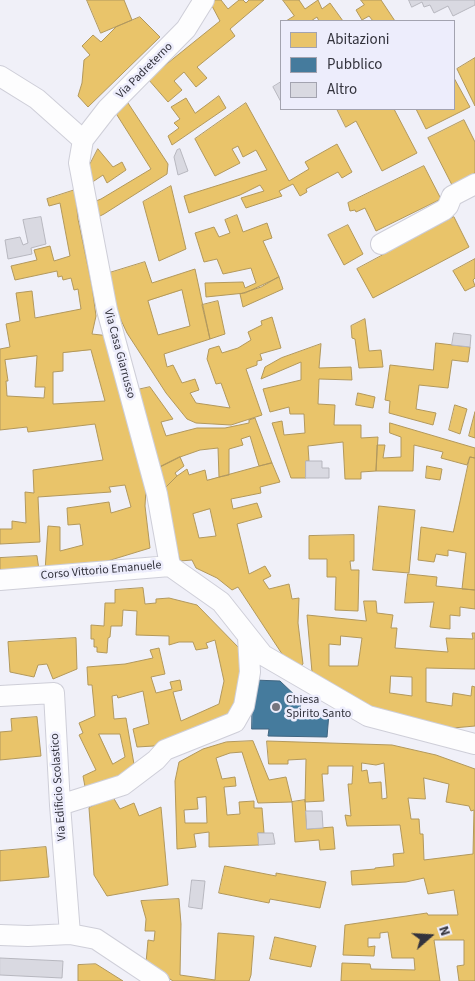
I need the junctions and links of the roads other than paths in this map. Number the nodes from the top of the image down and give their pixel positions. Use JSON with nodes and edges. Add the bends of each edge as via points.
{"nodes":[{"id":1,"x":204,"y":0,"type":"edge"},
{"id":2,"x":0,"y":76,"type":"edge"},
{"id":3,"x":83,"y":140,"type":"junction"},
{"id":4,"x":475,"y":184,"type":"edge"},
{"id":5,"x":381,"y":244,"type":"dead end"},
{"id":6,"x":170,"y":566,"type":"junction"},
{"id":7,"x":0,"y":580,"type":"edge"},
{"id":8,"x":248,"y":637,"type":"junction"},
{"id":9,"x":0,"y":696,"type":"edge"},
{"id":10,"x":475,"y":744,"type":"edge"},
{"id":11,"x":60,"y":805,"type":"junction"},
{"id":12,"x":70,"y":934,"type":"junction"},
{"id":13,"x":0,"y":935,"type":"edge"},
{"id":14,"x":159,"y":981,"type":"edge"}],
"edges":[{"from":1,"to":3,"type":"street","name":"Via Padreterno","via":[[186,29],[107,109]]},
{"from":2,"to":3,"type":"street","via":[[36,99]]},
{"from":3,"to":6,"type":"street","name":"Via Casa Giarrusso","via":[[79,163],[107,310],[157,494]]},
{"from":4,"to":5,"type":"street","via":[[452,196],[444,210]]},
{"from":6,"to":7,"type":"street","name":"Corso Vittorio Emanuele"},
{"from":6,"to":8,"type":"street","name":"Corso Vittorio Emanuele","via":[[221,602]]},
{"from":8,"to":10,"type":"street","name":"Corso Vittorio Emanuele","via":[[262,656],[368,716]]},
{"from":8,"to":11,"type":"street","via":[[250,672],[244,706],[235,722],[165,750],[123,785]]},
{"from":9,"to":11,"type":"street","name":"Via Edificio Scolastico","via":[[54,693]]},
{"from":11,"to":12,"type":"street","name":"Via Edificio Scolastico"},
{"from":12,"to":13,"type":"street"},
{"from":12,"to":14,"type":"street","via":[[96,939]]}]}
